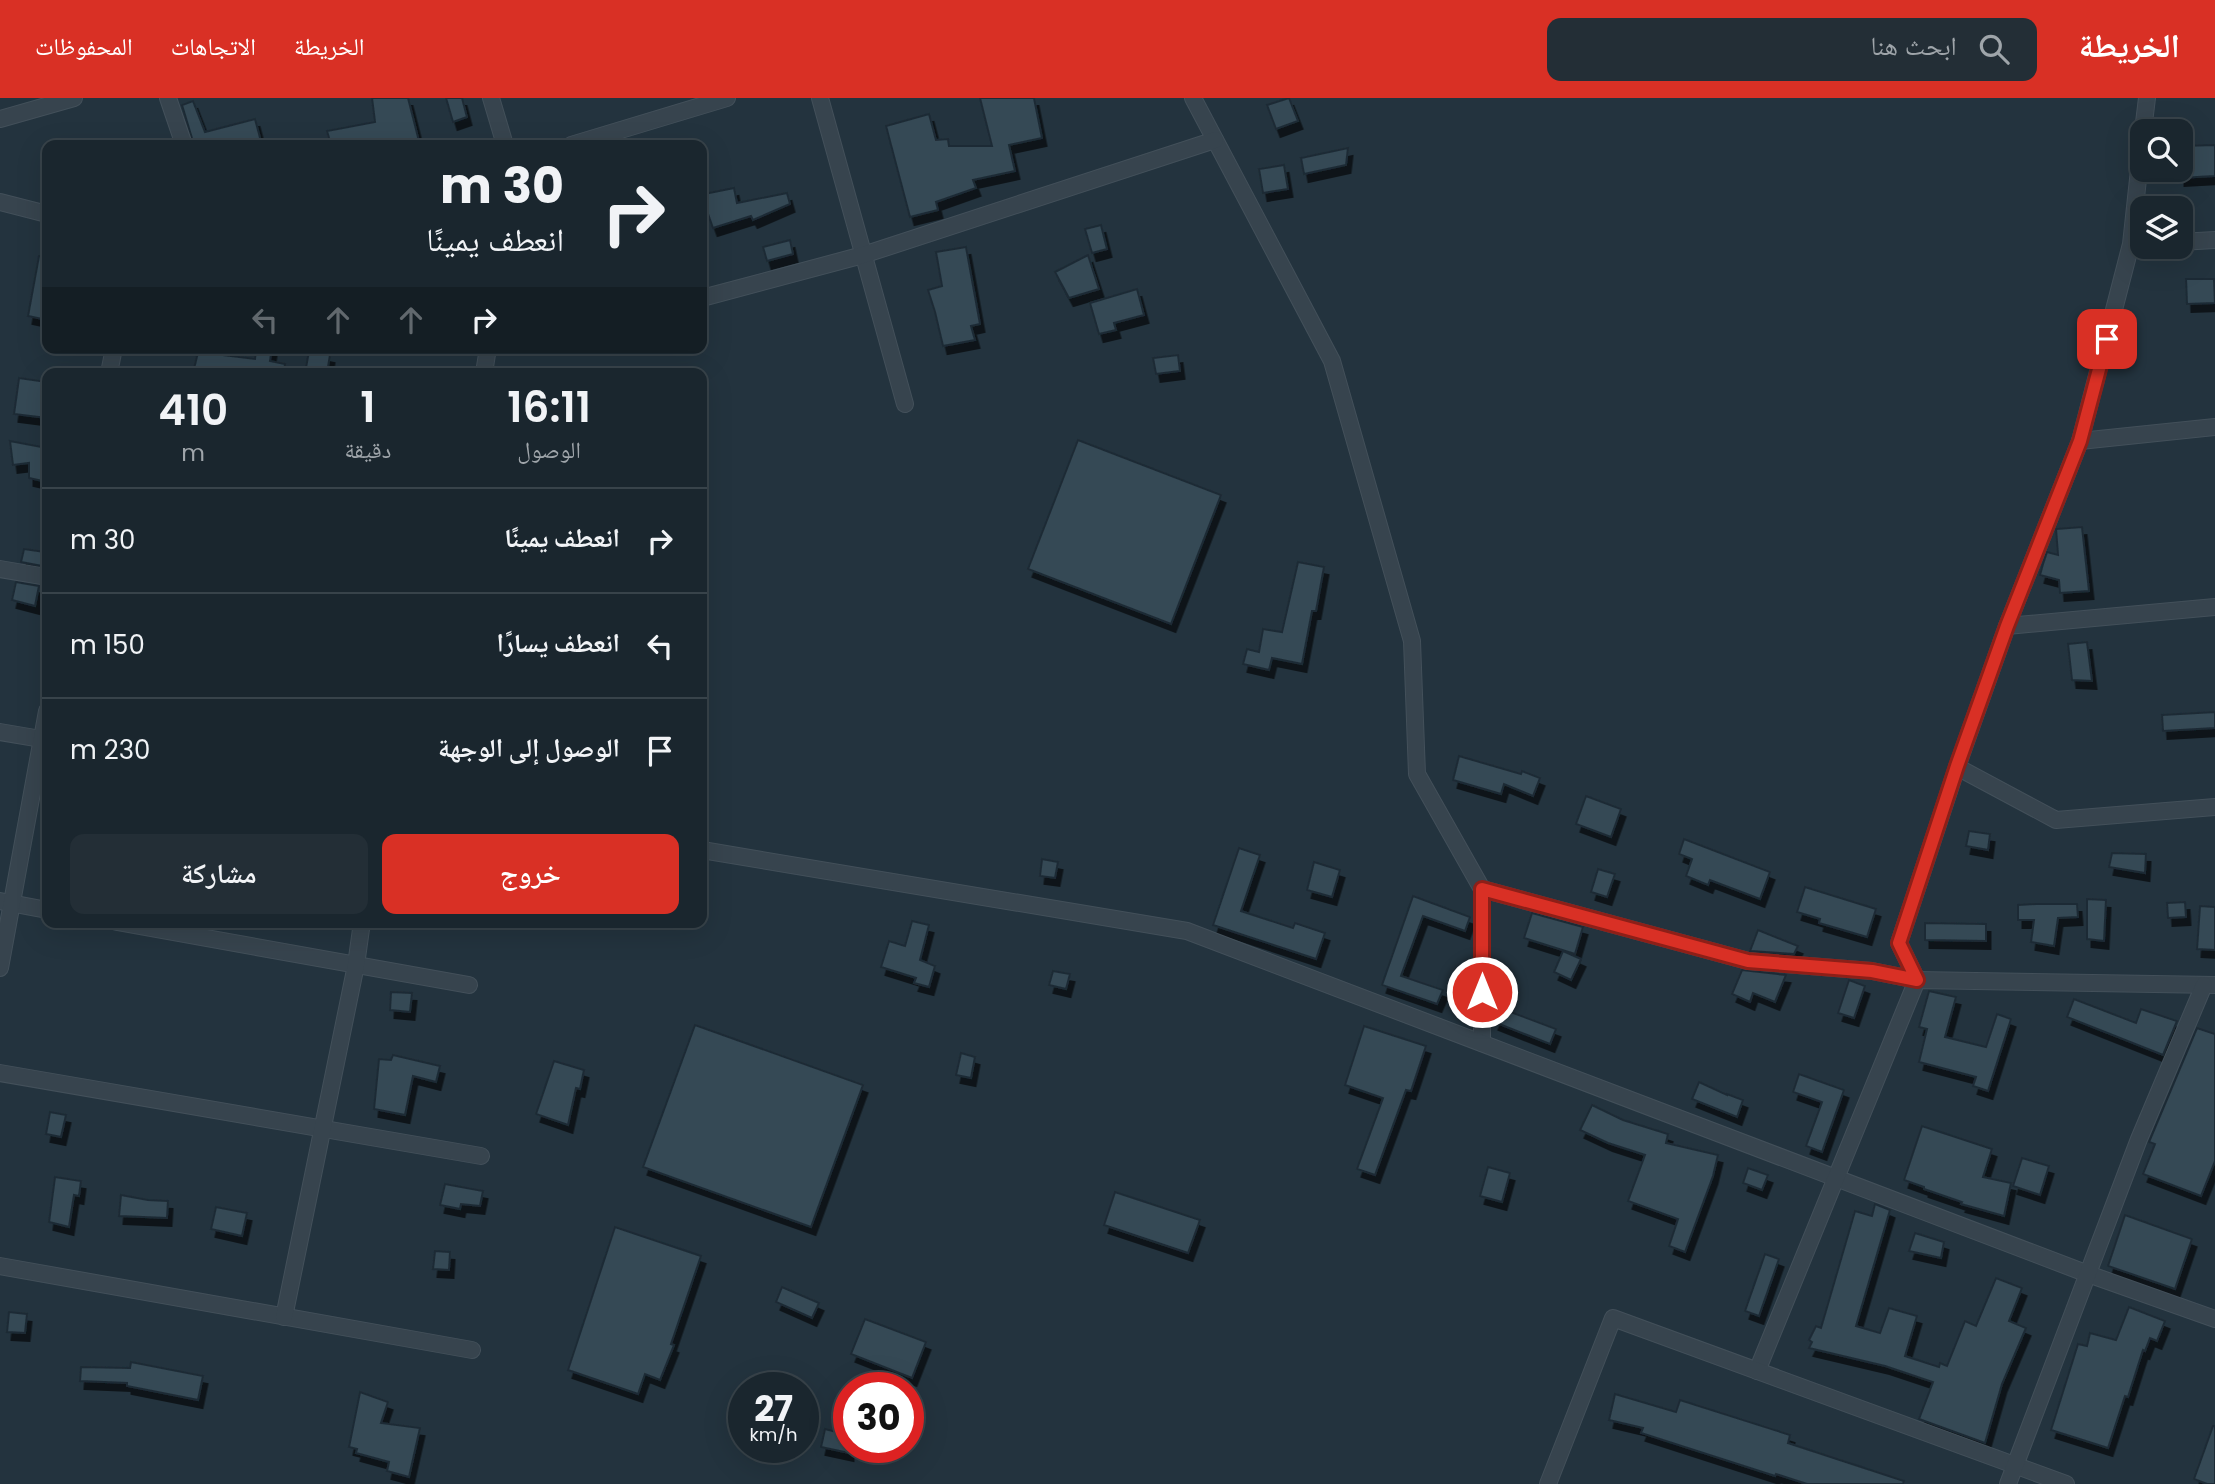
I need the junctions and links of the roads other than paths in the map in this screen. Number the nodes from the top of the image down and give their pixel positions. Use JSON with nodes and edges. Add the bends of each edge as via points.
{"nodes":[{"id":1,"x":74,"y":98,"type":"edge"},
{"id":2,"x":168,"y":98,"type":"edge"},
{"id":3,"x":491,"y":98,"type":"edge"},
{"id":4,"x":727,"y":98,"type":"edge"},
{"id":5,"x":820,"y":98,"type":"edge"},
{"id":6,"x":1193,"y":98,"type":"edge"},
{"id":7,"x":2147,"y":98,"type":"edge"},
{"id":8,"x":0,"y":119,"type":"edge"},
{"id":9,"x":2144,"y":119,"type":"edge"},
{"id":10,"x":1215,"y":139,"type":"junction"},
{"id":11,"x":182,"y":140,"type":"edge"},
{"id":12,"x":504,"y":140,"type":"edge"},
{"id":13,"x":588,"y":140,"type":"edge"},
{"id":14,"x":0,"y":202,"type":"edge"},
{"id":15,"x":42,"y":213,"type":"edge"},
{"id":16,"x":2215,"y":240,"type":"edge"},
{"id":17,"x":2193,"y":241,"type":"edge"},
{"id":18,"x":863,"y":255,"type":"junction"},
{"id":19,"x":2132,"y":259,"type":"edge"},
{"id":20,"x":707,"y":297,"type":"edge"},
{"id":21,"x":905,"y":404,"type":"dead end"},
{"id":22,"x":2215,"y":427,"type":"edge"},
{"id":23,"x":2080,"y":441,"type":"junction"},
{"id":24,"x":0,"y":569,"type":"edge"},
{"id":25,"x":42,"y":576,"type":"edge"},
{"id":26,"x":2215,"y":607,"type":"edge"},
{"id":27,"x":2007,"y":626,"type":"junction"},
{"id":28,"x":0,"y":732,"type":"edge"},
{"id":29,"x":42,"y":739,"type":"edge"},
{"id":30,"x":42,"y":752,"type":"edge"},
{"id":31,"x":1957,"y":766,"type":"junction"},
{"id":32,"x":2215,"y":807,"type":"edge"},
{"id":33,"x":707,"y":851,"type":"edge"},
{"id":34,"x":1482,"y":889,"type":"junction"},
{"id":35,"x":6,"y":902,"type":"edge"},
{"id":36,"x":42,"y":909,"type":"edge"},
{"id":37,"x":150,"y":928,"type":"edge"},
{"id":38,"x":361,"y":928,"type":"edge"},
{"id":39,"x":356,"y":965,"type":"junction"},
{"id":40,"x":0,"y":968,"type":"edge"},
{"id":41,"x":1917,"y":980,"type":"junction"},
{"id":42,"x":469,"y":985,"type":"dead end"},
{"id":43,"x":2210,"y":985,"type":"edge"},
{"id":44,"x":1482,"y":1043,"type":"junction"},
{"id":45,"x":0,"y":1073,"type":"edge"},
{"id":46,"x":322,"y":1129,"type":"junction"},
{"id":47,"x":481,"y":1156,"type":"dead end"},
{"id":48,"x":1836,"y":1178,"type":"junction"},
{"id":49,"x":0,"y":1266,"type":"edge"},
{"id":50,"x":2088,"y":1273,"type":"junction"},
{"id":51,"x":284,"y":1317,"type":"junction"},
{"id":52,"x":2215,"y":1319,"type":"edge"},
{"id":53,"x":472,"y":1350,"type":"dead end"},
{"id":54,"x":1757,"y":1371,"type":"junction"},
{"id":55,"x":2015,"y":1466,"type":"junction"},
{"id":56,"x":1548,"y":1484,"type":"edge"},
{"id":57,"x":2008,"y":1484,"type":"edge"},
{"id":58,"x":2066,"y":1484,"type":"edge"}],
"edges":[{"from":1,"to":8,"type":"street"},
{"from":2,"to":11,"type":"street"},
{"from":3,"to":12,"type":"street"},
{"from":4,"to":13,"type":"street"},
{"from":5,"to":18,"type":"street"},
{"from":6,"to":10,"type":"street"},
{"from":7,"to":9,"type":"street"},
{"from":10,"to":18,"type":"street"},
{"from":10,"to":34,"type":"street","via":[[1332,361],[1412,641],[1417,774]]},
{"from":14,"to":15,"type":"street"},
{"from":16,"to":17,"type":"street"},
{"from":18,"to":20,"type":"street"},
{"from":18,"to":21,"type":"street"},
{"from":19,"to":23,"type":"street"},
{"from":22,"to":23,"type":"street"},
{"from":23,"to":27,"type":"street"},
{"from":24,"to":25,"type":"street"},
{"from":26,"to":27,"type":"street"},
{"from":27,"to":31,"type":"street"},
{"from":28,"to":29,"type":"street"},
{"from":30,"to":35,"type":"street"},
{"from":31,"to":32,"type":"street","via":[[2056,820]]},
{"from":31,"to":41,"type":"street","via":[[1899,943]]},
{"from":33,"to":44,"type":"street","via":[[1187,931]]},
{"from":34,"to":41,"type":"street","via":[[1748,961],[1872,971]]},
{"from":34,"to":44,"type":"street"},
{"from":35,"to":36,"type":"street"},
{"from":35,"to":40,"type":"street"},
{"from":37,"to":39,"type":"street"},
{"from":38,"to":39,"type":"street"},
{"from":39,"to":42,"type":"street"},
{"from":39,"to":46,"type":"street"},
{"from":41,"to":43,"type":"street"},
{"from":41,"to":48,"type":"street"},
{"from":43,"to":50,"type":"street","via":[[2139,1139]]},
{"from":44,"to":48,"type":"street"},
{"from":45,"to":46,"type":"street"},
{"from":46,"to":47,"type":"street"},
{"from":46,"to":51,"type":"street"},
{"from":48,"to":50,"type":"street"},
{"from":48,"to":54,"type":"street"},
{"from":49,"to":51,"type":"street"},
{"from":50,"to":52,"type":"street"},
{"from":50,"to":55,"type":"street"},
{"from":51,"to":53,"type":"street"},
{"from":54,"to":55,"type":"street"},
{"from":54,"to":56,"type":"street","via":[[1614,1318]]},
{"from":55,"to":57,"type":"street"},
{"from":55,"to":58,"type":"street"}]}
